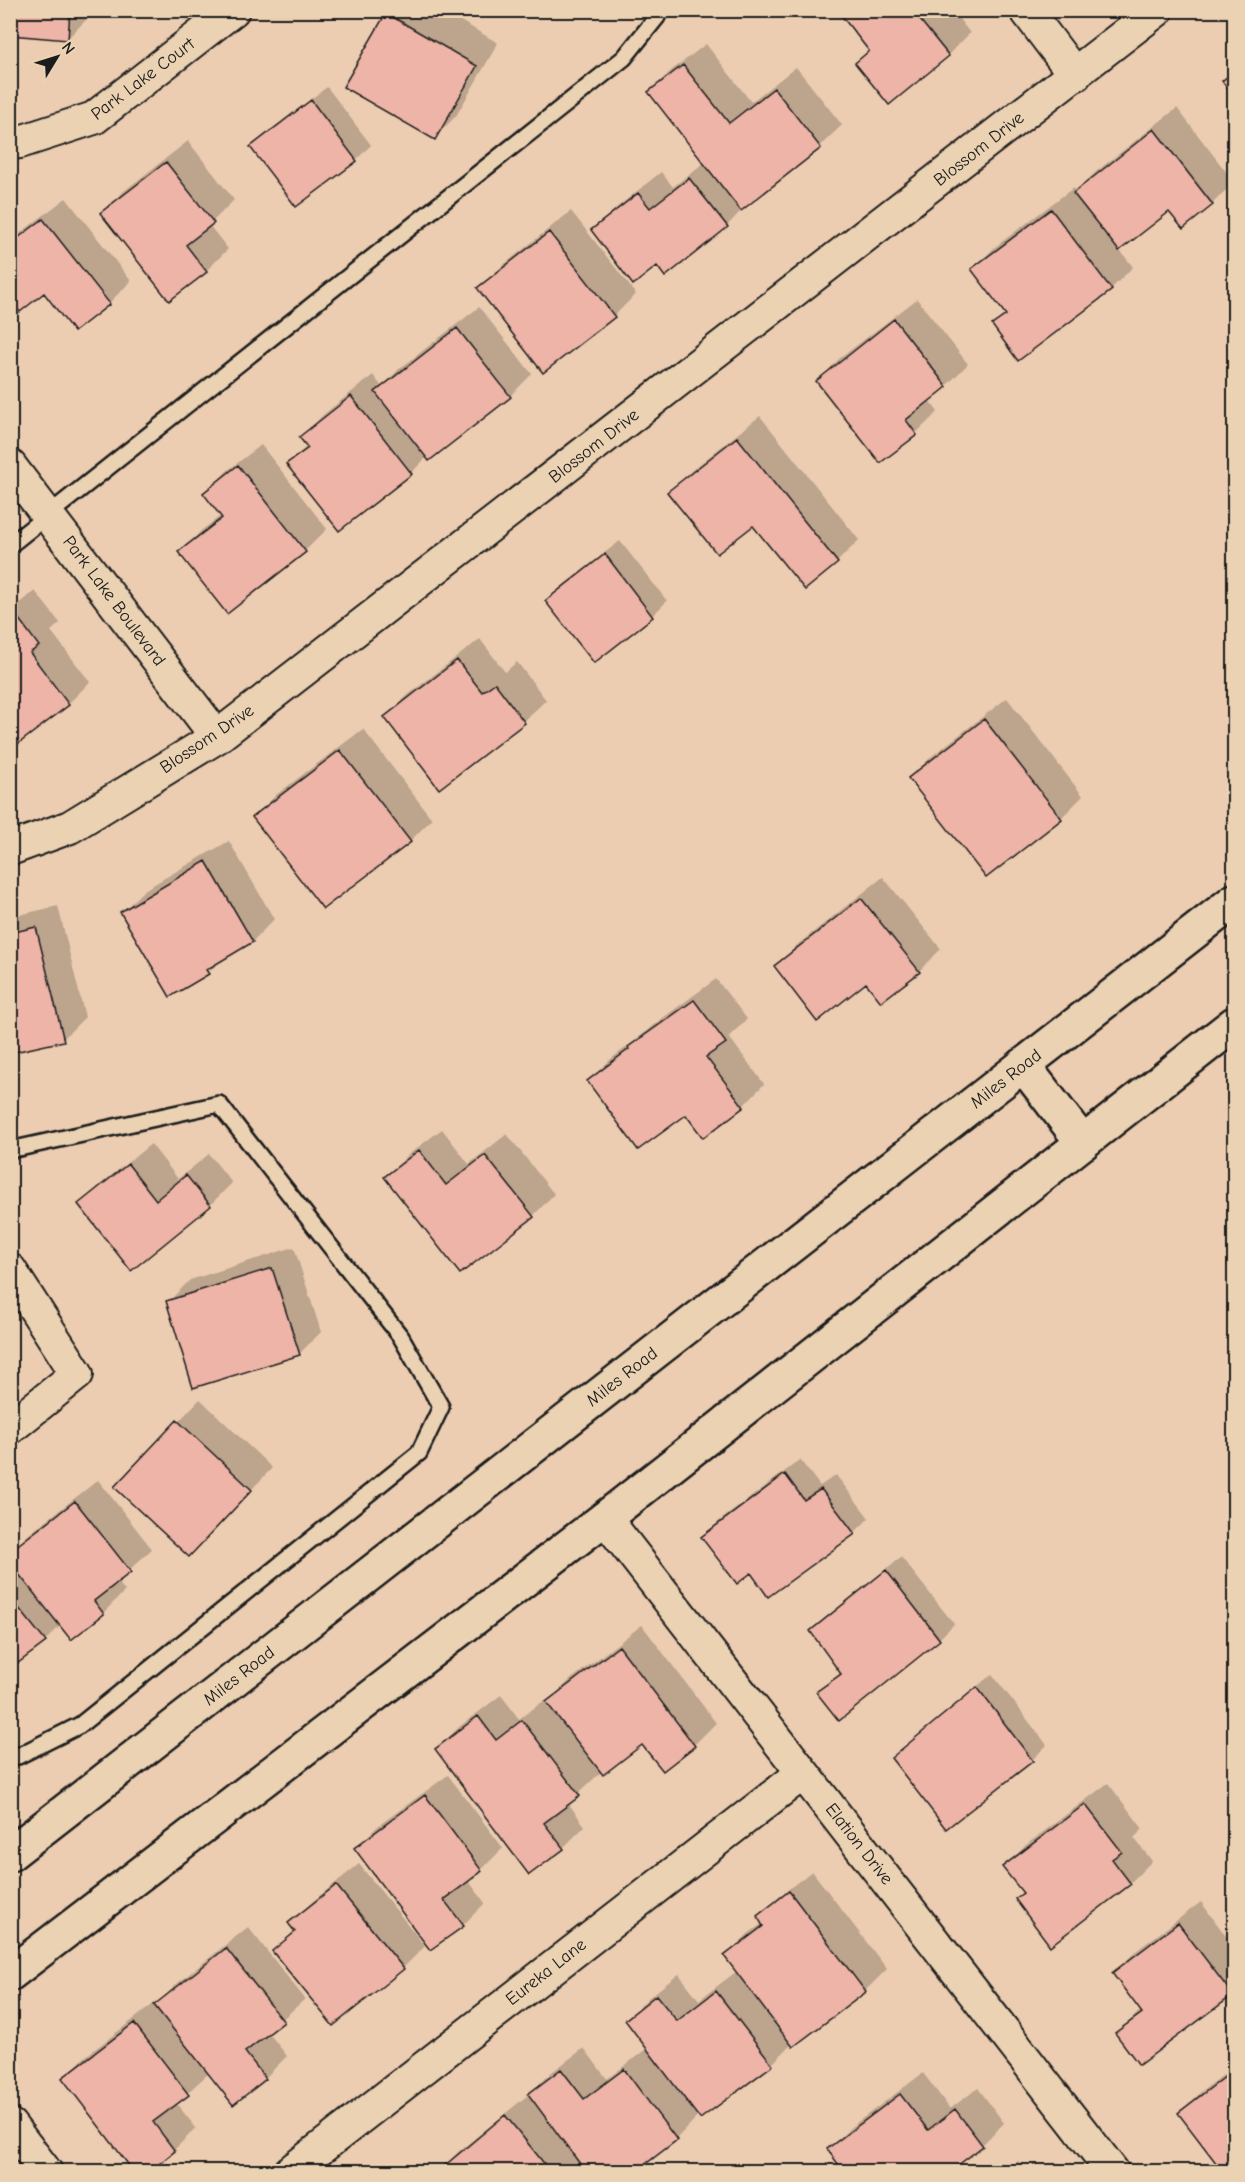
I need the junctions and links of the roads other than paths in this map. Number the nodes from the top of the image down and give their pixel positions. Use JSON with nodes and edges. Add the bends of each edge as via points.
{"nodes":[{"id":1,"x":233,"y":10,"type":"edge"},
{"id":2,"x":655,"y":10,"type":"edge"},
{"id":3,"x":1026,"y":10,"type":"edge"},
{"id":4,"x":1157,"y":10,"type":"edge"},
{"id":5,"x":1075,"y":75,"type":"junction"},
{"id":6,"x":10,"y":143,"type":"edge"},
{"id":7,"x":10,"y":466,"type":"edge"},
{"id":8,"x":48,"y":515,"type":"junction"},
{"id":9,"x":10,"y":544,"type":"edge"},
{"id":10,"x":217,"y":736,"type":"junction"},
{"id":11,"x":10,"y":849,"type":"edge"},
{"id":12,"x":1234,"y":901,"type":"edge"},
{"id":13,"x":1234,"y":1024,"type":"edge"},
{"id":14,"x":1023,"y":1065,"type":"junction"},
{"id":15,"x":1083,"y":1143,"type":"junction"},
{"id":16,"x":10,"y":1150,"type":"edge"},
{"id":17,"x":10,"y":1270,"type":"edge"},
{"id":18,"x":10,"y":1428,"type":"edge"},
{"id":19,"x":605,"y":1518,"type":"junction"},
{"id":20,"x":10,"y":1754,"type":"edge"},
{"id":21,"x":804,"y":1773,"type":"junction"},
{"id":22,"x":10,"y":1854,"type":"edge"},
{"id":23,"x":10,"y":1974,"type":"edge"},
{"id":24,"x":10,"y":2125,"type":"edge"},
{"id":25,"x":46,"y":2172,"type":"edge"},
{"id":26,"x":290,"y":2172,"type":"edge"},
{"id":27,"x":1113,"y":2172,"type":"edge"}],
"edges":[{"from":1,"to":6,"type":"street","name":"Park Lake Court","via":[[94,118]]},
{"from":2,"to":8,"type":"lane","via":[[657,17],[624,58]]},
{"from":3,"to":5,"type":"street"},
{"from":4,"to":5,"type":"street","name":"Blossom Drive"},
{"from":5,"to":10,"type":"street","name":"Blossom Drive"},
{"from":7,"to":8,"type":"street","name":"Park Lake Boulevard"},
{"from":8,"to":9,"type":"lane"},
{"from":8,"to":10,"type":"street","name":"Park Lake Boulevard"},
{"from":10,"to":11,"type":"street","name":"Blossom Drive","via":[[70,827]]},
{"from":12,"to":14,"type":"main road","name":"Miles Road"},
{"from":13,"to":15,"type":"main road"},
{"from":14,"to":15,"type":"main road"},
{"from":14,"to":22,"type":"main road","name":"Miles Road"},
{"from":15,"to":19,"type":"main road"},
{"from":16,"to":20,"type":"lane","via":[[219,1104],[400,1337],[441,1407],[419,1453],[81,1725],[18,1756]]},
{"from":17,"to":18,"type":"street","via":[[77,1374]]},
{"from":19,"to":21,"type":"street","name":"Elation Drive"},
{"from":19,"to":23,"type":"main road"},
{"from":21,"to":26,"type":"street","name":"Eureka Lane"},
{"from":21,"to":27,"type":"street","name":"Elation Drive"},
{"from":24,"to":25,"type":"street"}]}
